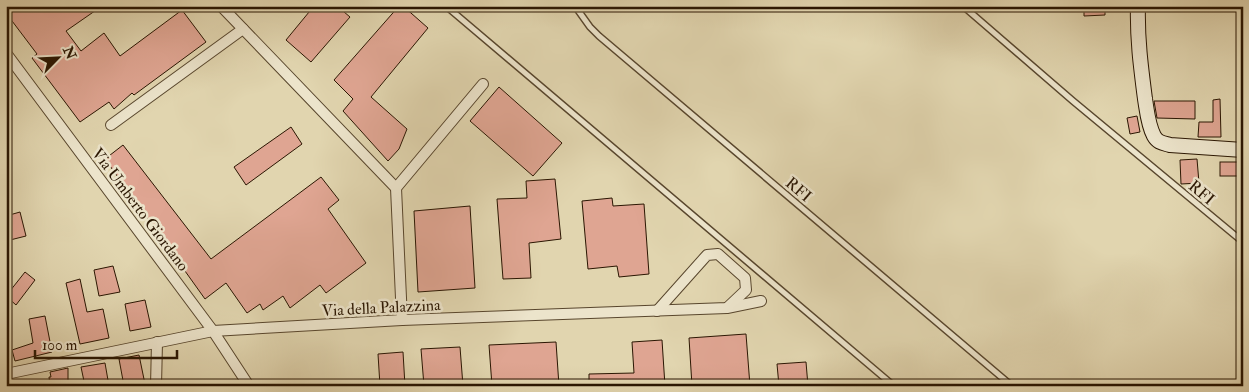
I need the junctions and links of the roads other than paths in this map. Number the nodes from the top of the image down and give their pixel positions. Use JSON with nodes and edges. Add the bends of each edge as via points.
{"nodes":[{"id":1,"x":221,"y":6,"type":"edge"},
{"id":2,"x":446,"y":6,"type":"edge"},
{"id":3,"x":576,"y":6,"type":"edge"},
{"id":4,"x":963,"y":6,"type":"edge"},
{"id":5,"x":1138,"y":6,"type":"edge"},
{"id":6,"x":243,"y":29,"type":"junction"},
{"id":7,"x":6,"y":53,"type":"edge"},
{"id":8,"x":483,"y":84,"type":"dead end"},
{"id":9,"x":111,"y":126,"type":"dead end"},
{"id":10,"x":1243,"y":150,"type":"edge"},
{"id":11,"x":396,"y":188,"type":"junction"},
{"id":12,"x":1243,"y":242,"type":"edge"},
{"id":13,"x":761,"y":301,"type":"dead end"},
{"id":14,"x":728,"y":308,"type":"junction"},
{"id":15,"x":657,"y":311,"type":"junction"},
{"id":16,"x":402,"y":320,"type":"junction"},
{"id":17,"x":213,"y":331,"type":"junction"},
{"id":18,"x":157,"y":342,"type":"junction"},
{"id":19,"x":6,"y":374,"type":"edge"},
{"id":20,"x":156,"y":386,"type":"edge"},
{"id":21,"x":249,"y":386,"type":"edge"},
{"id":22,"x":894,"y":386,"type":"edge"},
{"id":23,"x":1012,"y":386,"type":"edge"}],
"edges":[{"from":1,"to":6,"type":"street"},
{"from":2,"to":22,"type":"lane"},
{"from":3,"to":23,"type":"lane","name":"RFI","via":[[599,36]]},
{"from":4,"to":12,"type":"lane","name":"RFI","via":[[1073,102]]},
{"from":5,"to":10,"type":"street","via":[[1137,30],[1149,125],[1158,142]]},
{"from":6,"to":9,"type":"street"},
{"from":6,"to":11,"type":"street"},
{"from":7,"to":17,"type":"street","name":"Via Umberto Giordano"},
{"from":8,"to":11,"type":"street"},
{"from":11,"to":16,"type":"street"},
{"from":13,"to":14,"type":"street","name":"Via della Palazzina"},
{"from":14,"to":15,"type":"street","name":"Via della Palazzina"},
{"from":14,"to":15,"type":"street","via":[[746,290],[745,278],[718,254],[707,255]]},
{"from":15,"to":16,"type":"street","name":"Via della Palazzina"},
{"from":16,"to":17,"type":"street","name":"Via della Palazzina"},
{"from":17,"to":18,"type":"street","name":"Via della Palazzina"},
{"from":17,"to":21,"type":"street","name":"Via Umberto Giordano"},
{"from":18,"to":19,"type":"street","name":"Via della Palazzina"},
{"from":18,"to":20,"type":"street"}]}
